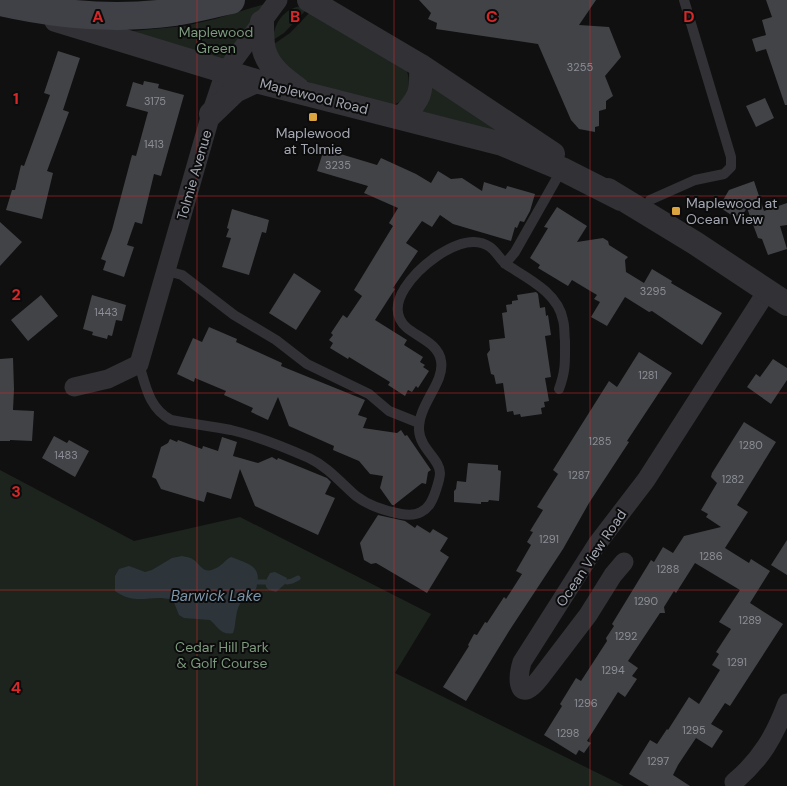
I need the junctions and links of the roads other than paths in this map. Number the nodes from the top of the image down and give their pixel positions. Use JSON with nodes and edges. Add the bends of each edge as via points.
{"nodes":[{"id":1,"x":231,"y":0,"type":"edge"},
{"id":2,"x":278,"y":0,"type":"edge"},
{"id":3,"x":309,"y":0,"type":"edge"},
{"id":4,"x":684,"y":0,"type":"edge"},
{"id":5,"x":1,"y":4,"type":"edge"},
{"id":6,"x":340,"y":10,"type":"edge"},
{"id":7,"x":262,"y":22,"type":"junction"},
{"id":8,"x":421,"y":66,"type":"junction"},
{"id":9,"x":225,"y":72,"type":"junction"},
{"id":10,"x":256,"y":81,"type":"junction"},
{"id":11,"x":306,"y":94,"type":"junction"},
{"id":12,"x":211,"y":114,"type":"junction"},
{"id":13,"x":401,"y":118,"type":"junction"},
{"id":14,"x":562,"y":169,"type":"junction"},
{"id":15,"x":621,"y":199,"type":"junction"},
{"id":16,"x":644,"y":213,"type":"junction"},
{"id":17,"x":505,"y":264,"type":"junction"},
{"id":18,"x":167,"y":271,"type":"junction"},
{"id":19,"x":767,"y":291,"type":"junction"},
{"id":20,"x":787,"y":304,"type":"edge"},
{"id":21,"x":139,"y":364,"type":"junction"},
{"id":22,"x":74,"y":386,"type":"dead end"},
{"id":23,"x":559,"y":389,"type":"dead end"},
{"id":24,"x":419,"y":423,"type":"junction"},
{"id":25,"x":624,"y":562,"type":"dead end"},
{"id":26,"x":787,"y":703,"type":"edge"},
{"id":27,"x":734,"y":782,"type":"dead end"}],
"edges":[{"from":1,"to":5,"type":"main road","via":[[175,12],[132,16],[96,16]]},
{"from":2,"to":7,"type":"street","name":"Tolmie Avenue"},
{"from":3,"to":6,"type":"street","name":"Maplewood Road"},
{"from":4,"to":16,"type":"lane","via":[[731,156],[731,167],[724,174],[695,180],[650,200]]},
{"from":5,"to":9,"type":"street","name":"Maplewood Road"},
{"from":6,"to":8,"type":"street","name":"Maplewood Road"},
{"from":7,"to":9,"type":"street","name":"Tolmie Avenue"},
{"from":7,"to":11,"type":"street","via":[[264,50],[270,62],[281,77]]},
{"from":8,"to":13,"type":"street","via":[[422,86],[415,104]]},
{"from":8,"to":15,"type":"street","name":"Maplewood Road"},
{"from":9,"to":10,"type":"street","name":"Maplewood Road"},
{"from":9,"to":12,"type":"street","name":"Tolmie Avenue"},
{"from":10,"to":11,"type":"street","name":"Maplewood Road"},
{"from":10,"to":12,"type":"street","via":[[235,92]]},
{"from":11,"to":13,"type":"street","name":"Maplewood Road"},
{"from":12,"to":18,"type":"street","name":"Tolmie Avenue"},
{"from":13,"to":14,"type":"street","name":"Maplewood Road","via":[[502,144]]},
{"from":14,"to":15,"type":"street","name":"Maplewood Road"},
{"from":14,"to":17,"type":"lane"},
{"from":15,"to":16,"type":"street","name":"Maplewood Road"},
{"from":16,"to":19,"type":"street","name":"Maplewood Road"},
{"from":17,"to":23,"type":"lane","via":[[548,293],[560,308],[564,321],[566,362]]},
{"from":17,"to":24,"type":"lane","via":[[483,244],[460,244],[422,266],[402,292],[398,304],[401,321],[431,344],[441,360],[441,370],[424,404]]},
{"from":18,"to":21,"type":"street","name":"Tolmie Avenue"},
{"from":18,"to":24,"type":"lane","via":[[182,275],[306,364],[369,394],[389,411]]},
{"from":19,"to":20,"type":"street","name":"Maplewood Road"},
{"from":19,"to":25,"type":"street","name":"Ocean View Road","via":[[646,480],[597,544],[522,662],[518,675],[519,686],[524,691],[532,689]]},
{"from":21,"to":22,"type":"street","via":[[108,379]]},
{"from":21,"to":24,"type":"lane","via":[[154,408],[164,416],[233,431],[310,458],[338,477],[357,496],[388,512],[420,513],[431,504],[436,490],[439,466],[421,440]]},
{"from":26,"to":27,"type":"street","via":[[761,755]]}]}
